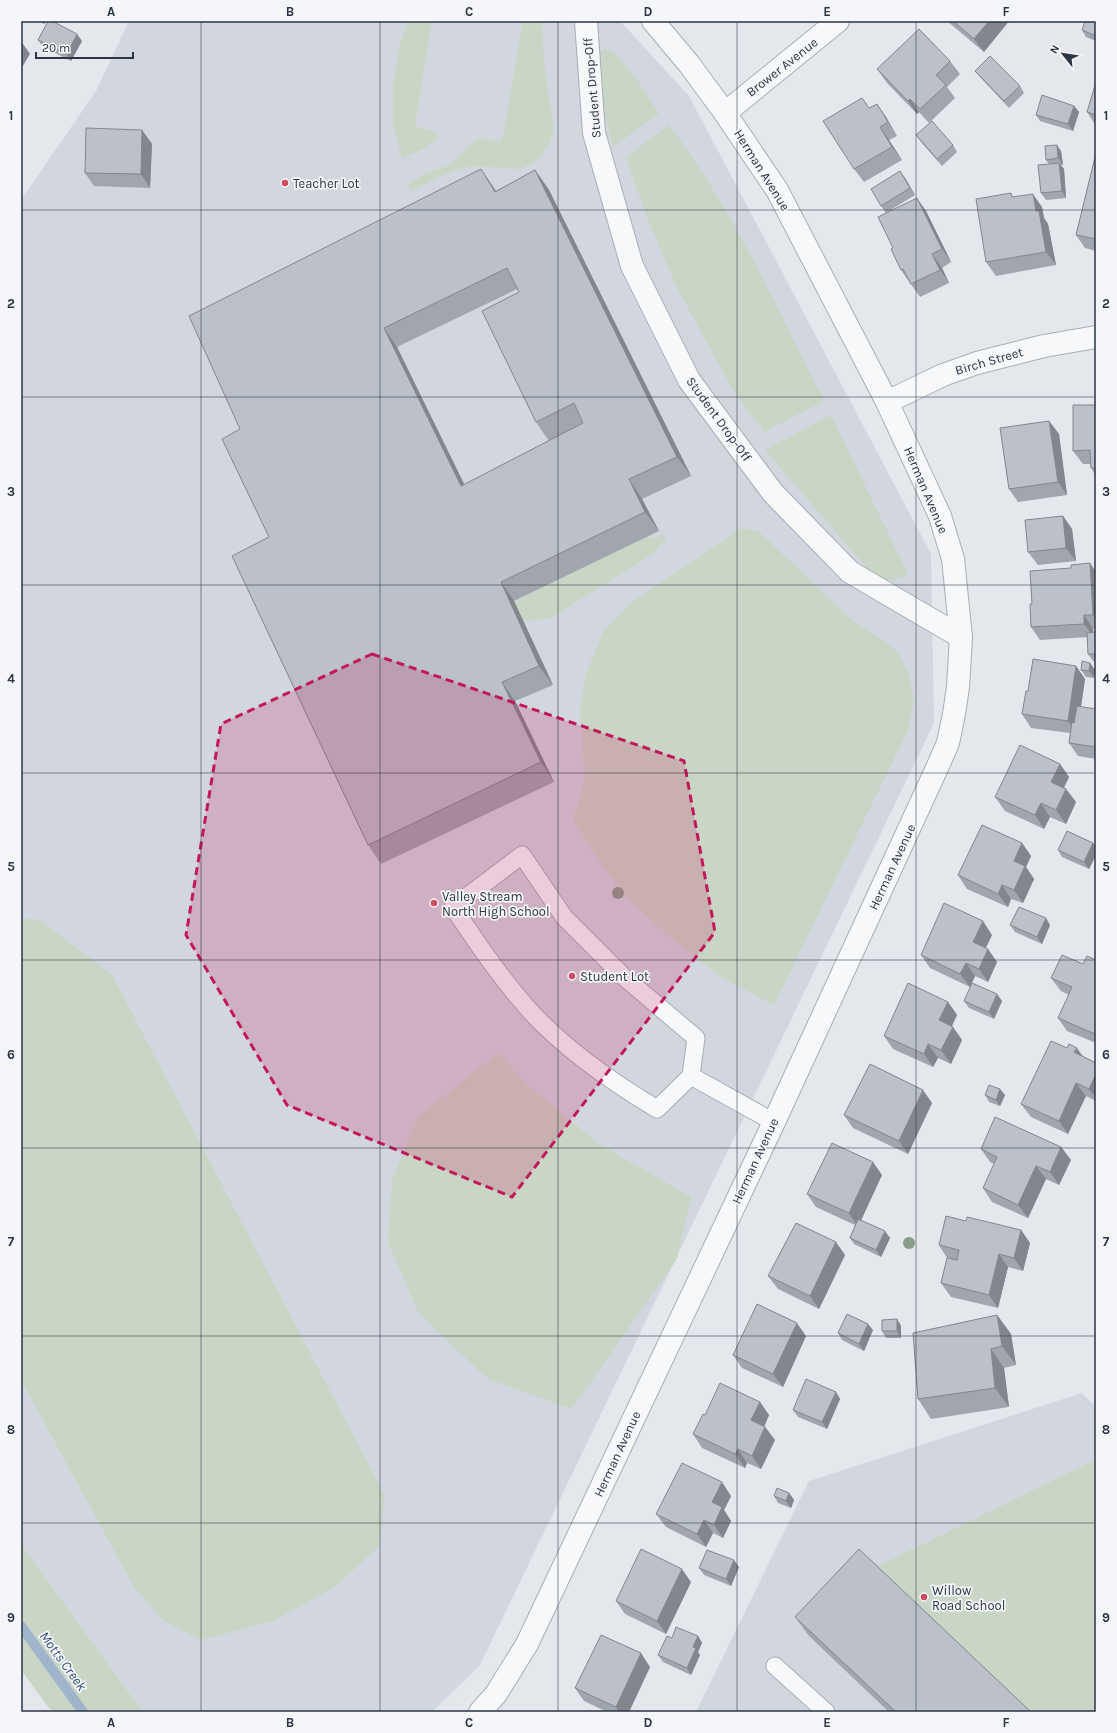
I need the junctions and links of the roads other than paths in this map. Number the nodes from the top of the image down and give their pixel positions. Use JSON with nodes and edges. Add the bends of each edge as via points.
{"nodes":[{"id":1,"x":586,"y":21,"type":"edge"},
{"id":2,"x":653,"y":21,"type":"edge"},
{"id":3,"x":838,"y":21,"type":"edge"},
{"id":4,"x":725,"y":112,"type":"junction"},
{"id":5,"x":1096,"y":337,"type":"edge"},
{"id":6,"x":887,"y":402,"type":"junction"},
{"id":7,"x":961,"y":637,"type":"junction"},
{"id":8,"x":690,"y":1076,"type":"junction"},
{"id":9,"x":774,"y":1122,"type":"junction"},
{"id":10,"x":775,"y":1666,"type":"dead end"},
{"id":11,"x":480,"y":1712,"type":"edge"},
{"id":12,"x":826,"y":1712,"type":"edge"}],
"edges":[{"from":1,"to":7,"type":"street","name":"Student Drop-Off","via":[[594,133],[606,177],[632,266],[689,380],[773,493],[850,572]]},
{"from":2,"to":4,"type":"street","name":"Herman Avenue"},
{"from":3,"to":4,"type":"street","name":"Brower Avenue"},
{"from":4,"to":6,"type":"street","name":"Herman Avenue","via":[[777,190]]},
{"from":5,"to":6,"type":"street","name":"Birch Street","via":[[1044,346],[976,363],[943,375]]},
{"from":6,"to":7,"type":"street","name":"Herman Avenue","via":[[940,516],[954,559]]},
{"from":7,"to":9,"type":"street","name":"Herman Avenue","via":[[958,687],[948,743]]},
{"from":8,"to":8,"type":"lane","via":[[696,1038],[624,977],[564,917],[522,855],[453,907],[489,961],[532,1013],[575,1053],[629,1093],[657,1109]]},
{"from":8,"to":9,"type":"lane"},
{"from":9,"to":11,"type":"street","name":"Herman Avenue","via":[[527,1644],[496,1694]]},
{"from":10,"to":12,"type":"lane"}]}
